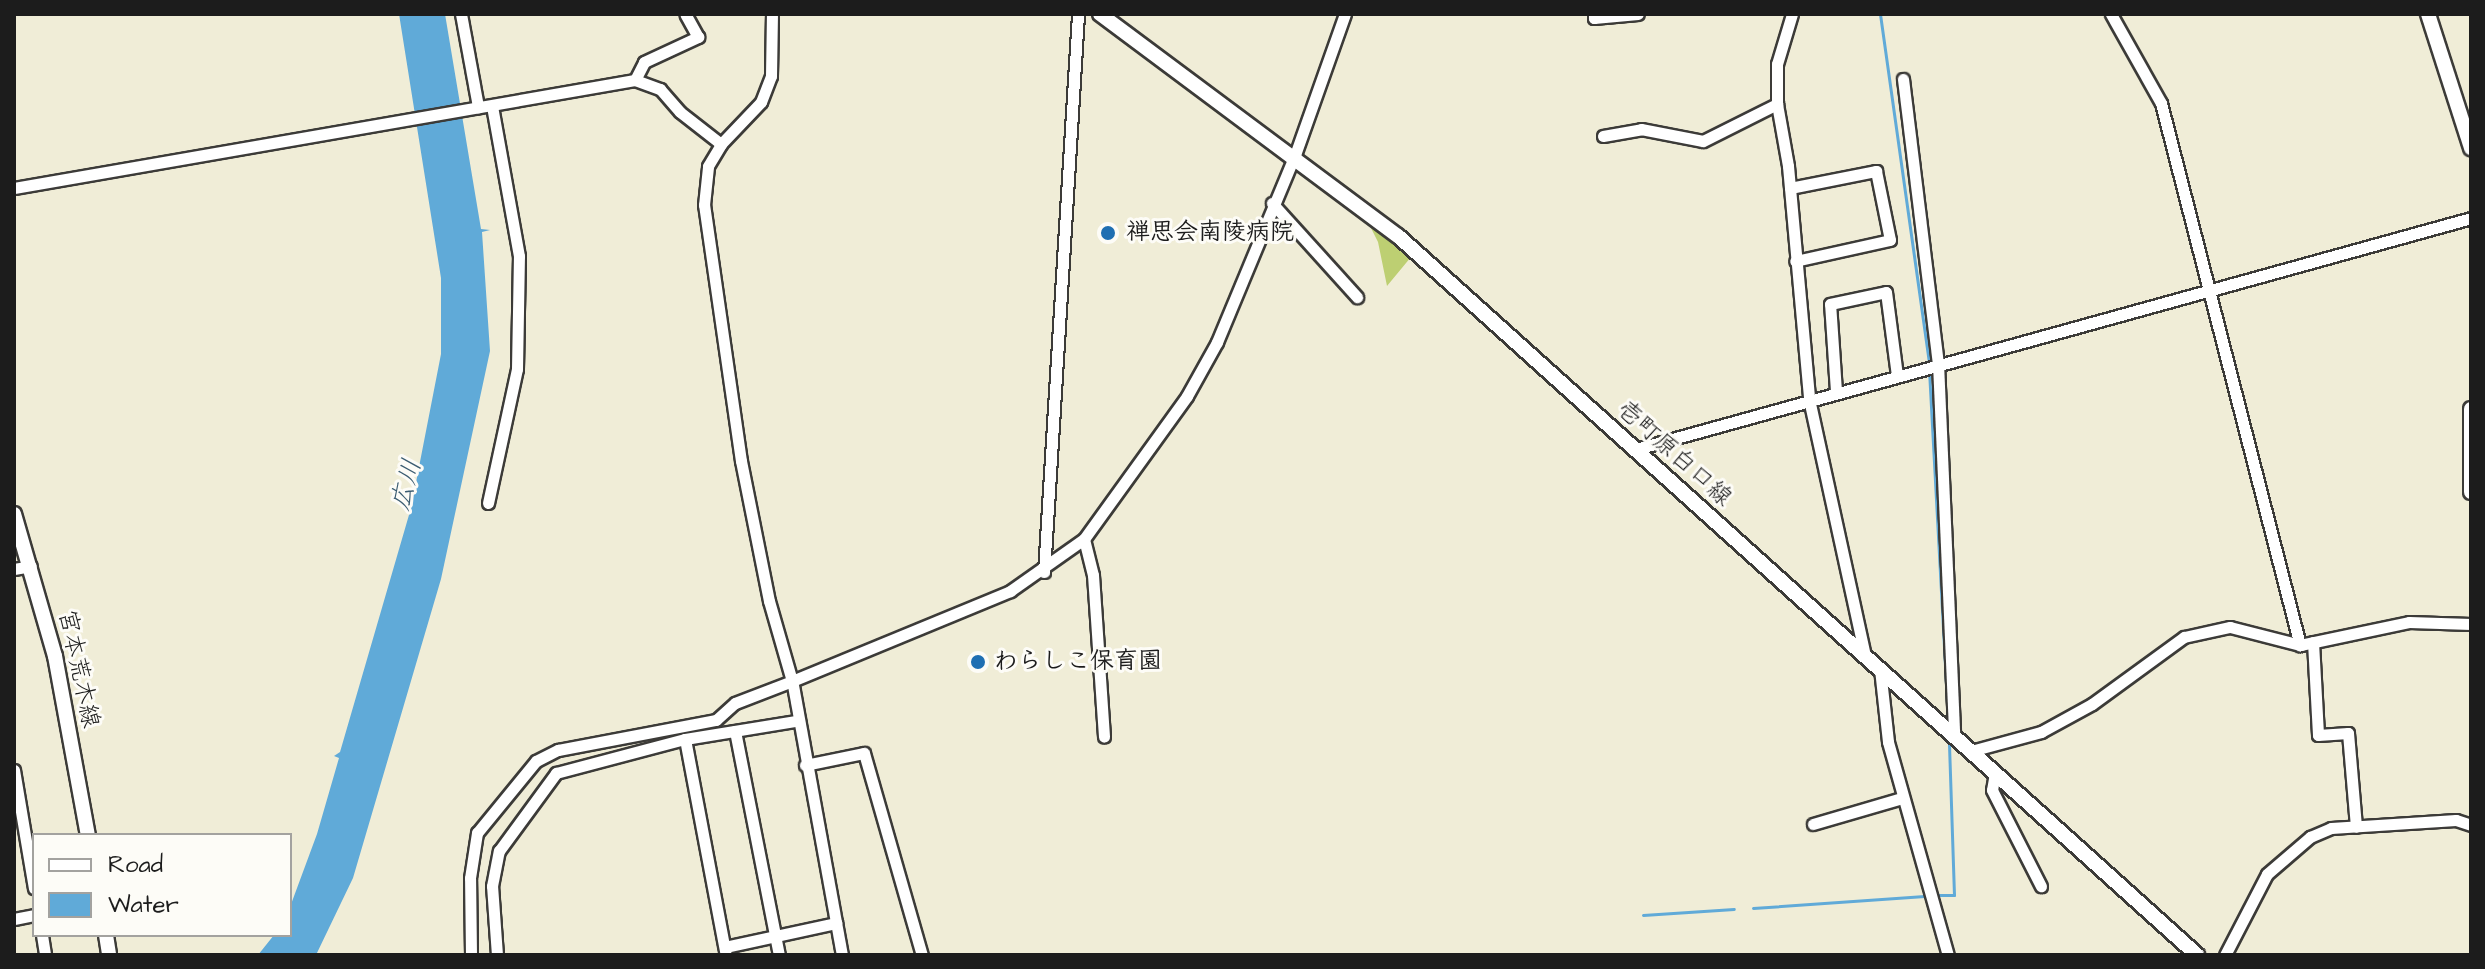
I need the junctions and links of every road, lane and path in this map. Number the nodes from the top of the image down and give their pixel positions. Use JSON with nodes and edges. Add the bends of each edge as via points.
{"nodes":[{"id":1,"x":461,"y":14,"type":"edge"},
{"id":2,"x":685,"y":14,"type":"edge"},
{"id":3,"x":772,"y":14,"type":"edge"},
{"id":4,"x":1078,"y":14,"type":"edge"},
{"id":5,"x":1100,"y":14,"type":"edge"},
{"id":6,"x":1345,"y":14,"type":"edge"},
{"id":7,"x":1594,"y":14,"type":"edge"},
{"id":8,"x":1638,"y":14,"type":"edge"},
{"id":9,"x":1792,"y":14,"type":"edge"},
{"id":10,"x":2111,"y":14,"type":"edge"},
{"id":11,"x":2428,"y":14,"type":"edge"},
{"id":12,"x":1903,"y":79,"type":"dead end"},
{"id":13,"x":635,"y":80,"type":"junction"},
{"id":14,"x":1777,"y":104,"type":"junction"},
{"id":15,"x":492,"y":106,"type":"junction"},
{"id":16,"x":473,"y":107,"type":"junction"},
{"id":17,"x":1603,"y":136,"type":"dead end"},
{"id":18,"x":721,"y":144,"type":"junction"},
{"id":19,"x":2471,"y":148,"type":"edge"},
{"id":20,"x":1295,"y":155,"type":"junction"},
{"id":21,"x":14,"y":188,"type":"edge"},
{"id":22,"x":1790,"y":188,"type":"junction"},
{"id":23,"x":1272,"y":203,"type":"junction"},
{"id":24,"x":2471,"y":218,"type":"edge"},
{"id":25,"x":1795,"y":261,"type":"junction"},
{"id":26,"x":2209,"y":289,"type":"junction"},
{"id":27,"x":1357,"y":297,"type":"dead end"},
{"id":28,"x":1938,"y":363,"type":"junction"},
{"id":29,"x":1897,"y":375,"type":"junction"},
{"id":30,"x":1836,"y":391,"type":"junction"},
{"id":31,"x":1809,"y":399,"type":"junction"},
{"id":32,"x":2471,"y":409,"type":"edge"},
{"id":33,"x":1636,"y":449,"type":"junction"},
{"id":34,"x":2470,"y":482,"type":"edge"},
{"id":35,"x":488,"y":503,"type":"dead end"},
{"id":36,"x":14,"y":514,"type":"edge"},
{"id":37,"x":1084,"y":539,"type":"junction"},
{"id":38,"x":31,"y":566,"type":"junction"},
{"id":39,"x":14,"y":569,"type":"edge"},
{"id":40,"x":1044,"y":572,"type":"junction"},
{"id":41,"x":2471,"y":624,"type":"edge"},
{"id":42,"x":2313,"y":642,"type":"junction"},
{"id":43,"x":2300,"y":645,"type":"junction"},
{"id":44,"x":1865,"y":655,"type":"junction"},
{"id":45,"x":1880,"y":669,"type":"junction"},
{"id":46,"x":792,"y":681,"type":"junction"},
{"id":47,"x":795,"y":721,"type":"junction"},
{"id":48,"x":735,"y":731,"type":"junction"},
{"id":49,"x":1954,"y":735,"type":"junction"},
{"id":50,"x":1104,"y":737,"type":"dead end"},
{"id":51,"x":685,"y":739,"type":"junction"},
{"id":52,"x":1971,"y":751,"type":"junction"},
{"id":53,"x":805,"y":765,"type":"junction"},
{"id":54,"x":14,"y":770,"type":"edge"},
{"id":55,"x":1995,"y":773,"type":"junction"},
{"id":56,"x":1902,"y":798,"type":"junction"},
{"id":57,"x":1813,"y":824,"type":"dead end"},
{"id":58,"x":2471,"y":825,"type":"edge"},
{"id":59,"x":2356,"y":827,"type":"junction"},
{"id":60,"x":88,"y":833,"type":"edge"},
{"id":61,"x":32,"y":876,"type":"edge"},
{"id":62,"x":2041,"y":886,"type":"dead end"},
{"id":63,"x":836,"y":923,"type":"junction"},
{"id":64,"x":776,"y":938,"type":"junction"},
{"id":65,"x":2178,"y":938,"type":"junction"},
{"id":66,"x":726,"y":951,"type":"edge"},
{"id":67,"x":471,"y":955,"type":"edge"},
{"id":68,"x":497,"y":955,"type":"edge"},
{"id":69,"x":779,"y":955,"type":"edge"},
{"id":70,"x":842,"y":955,"type":"edge"},
{"id":71,"x":922,"y":955,"type":"edge"},
{"id":72,"x":1948,"y":955,"type":"edge"},
{"id":73,"x":2178,"y":955,"type":"edge"},
{"id":74,"x":2197,"y":955,"type":"edge"},
{"id":75,"x":2225,"y":955,"type":"edge"}],
"edges":[{"from":1,"to":16,"type":"street"},
{"from":2,"to":13,"type":"street","via":[[698,37],[644,62]]},
{"from":3,"to":18,"type":"street","via":[[771,76],[761,102]]},
{"from":4,"to":40,"type":"street"},
{"from":5,"to":20,"type":"main road","name":"壱町原白口線"},
{"from":6,"to":20,"type":"street"},
{"from":7,"to":8,"type":"street"},
{"from":9,"to":14,"type":"street","via":[[1777,64]]},
{"from":10,"to":26,"type":"street","via":[[2161,103]]},
{"from":11,"to":19,"type":"main road"},
{"from":12,"to":28,"type":"street"},
{"from":13,"to":15,"type":"street"},
{"from":13,"to":18,"type":"street","via":[[660,89]]},
{"from":14,"to":17,"type":"street","via":[[1703,141],[1641,129]]},
{"from":14,"to":22,"type":"street"},
{"from":15,"to":16,"type":"street"},
{"from":15,"to":35,"type":"street","via":[[519,256],[517,369]]},
{"from":16,"to":21,"type":"street"},
{"from":18,"to":46,"type":"street","via":[[708,166],[704,205],[741,461],[769,601]]},
{"from":20,"to":23,"type":"street"},
{"from":20,"to":33,"type":"main road","name":"壱町原白口線","via":[[1398,236]]},
{"from":22,"to":25,"type":"street"},
{"from":22,"to":25,"type":"street","via":[[1876,171],[1890,240]]},
{"from":23,"to":27,"type":"street"},
{"from":23,"to":37,"type":"street","via":[[1217,342],[1187,396]]},
{"from":24,"to":26,"type":"street"},
{"from":25,"to":31,"type":"street"},
{"from":26,"to":28,"type":"street"},
{"from":26,"to":43,"type":"street"},
{"from":28,"to":29,"type":"street"},
{"from":28,"to":49,"type":"street"},
{"from":29,"to":30,"type":"street"},
{"from":29,"to":30,"type":"street","via":[[1886,292],[1830,304]]},
{"from":30,"to":31,"type":"street"},
{"from":31,"to":33,"type":"street"},
{"from":31,"to":44,"type":"street"},
{"from":32,"to":34,"type":"main road"},
{"from":33,"to":44,"type":"main road","name":"壱町原白口線"},
{"from":36,"to":38,"type":"main road","name":"宮本荒木線"},
{"from":37,"to":40,"type":"street"},
{"from":37,"to":50,"type":"street","via":[[1093,575]]},
{"from":38,"to":39,"type":"street"},
{"from":38,"to":60,"type":"main road","name":"宮本荒木線","via":[[55,656]]},
{"from":40,"to":46,"type":"street"},
{"from":41,"to":42,"type":"street","via":[[2409,622]]},
{"from":42,"to":43,"type":"street"},
{"from":42,"to":59,"type":"street","via":[[2318,735],[2348,733]]},
{"from":43,"to":52,"type":"street","via":[[2230,627],[2184,637],[2092,704],[2041,732]]},
{"from":44,"to":45,"type":"main road","name":"壱町原白口線"},
{"from":45,"to":49,"type":"main road","name":"壱町原白口線"},
{"from":45,"to":56,"type":"street","via":[[1888,742]]},
{"from":46,"to":47,"type":"street"},
{"from":46,"to":67,"type":"street","via":[[735,703],[716,720],[558,750],[536,761],[477,833],[470,878]]},
{"from":47,"to":48,"type":"street"},
{"from":47,"to":53,"type":"street"},
{"from":48,"to":51,"type":"street"},
{"from":48,"to":64,"type":"street"},
{"from":49,"to":52,"type":"main road","name":"壱町原白口線"},
{"from":51,"to":66,"type":"street"},
{"from":51,"to":68,"type":"street","via":[[556,773],[499,851],[492,886]]},
{"from":52,"to":55,"type":"main road","name":"壱町原白口線"},
{"from":53,"to":63,"type":"street"},
{"from":53,"to":71,"type":"street","via":[[864,753]]},
{"from":54,"to":61,"type":"street"},
{"from":55,"to":62,"type":"street","via":[[1992,790]]},
{"from":55,"to":65,"type":"main road","name":"壱町原白口線"},
{"from":56,"to":57,"type":"street"},
{"from":56,"to":72,"type":"street"},
{"from":58,"to":59,"type":"street","via":[[2456,820]]},
{"from":59,"to":75,"type":"street","via":[[2331,828],[2310,837],[2277,863],[2235,929]]},
{"from":63,"to":64,"type":"street"},
{"from":63,"to":70,"type":"street"},
{"from":64,"to":66,"type":"street"},
{"from":64,"to":69,"type":"street"},
{"from":65,"to":73,"type":"street"},
{"from":65,"to":74,"type":"main road","name":"壱町原白口線"}]}
